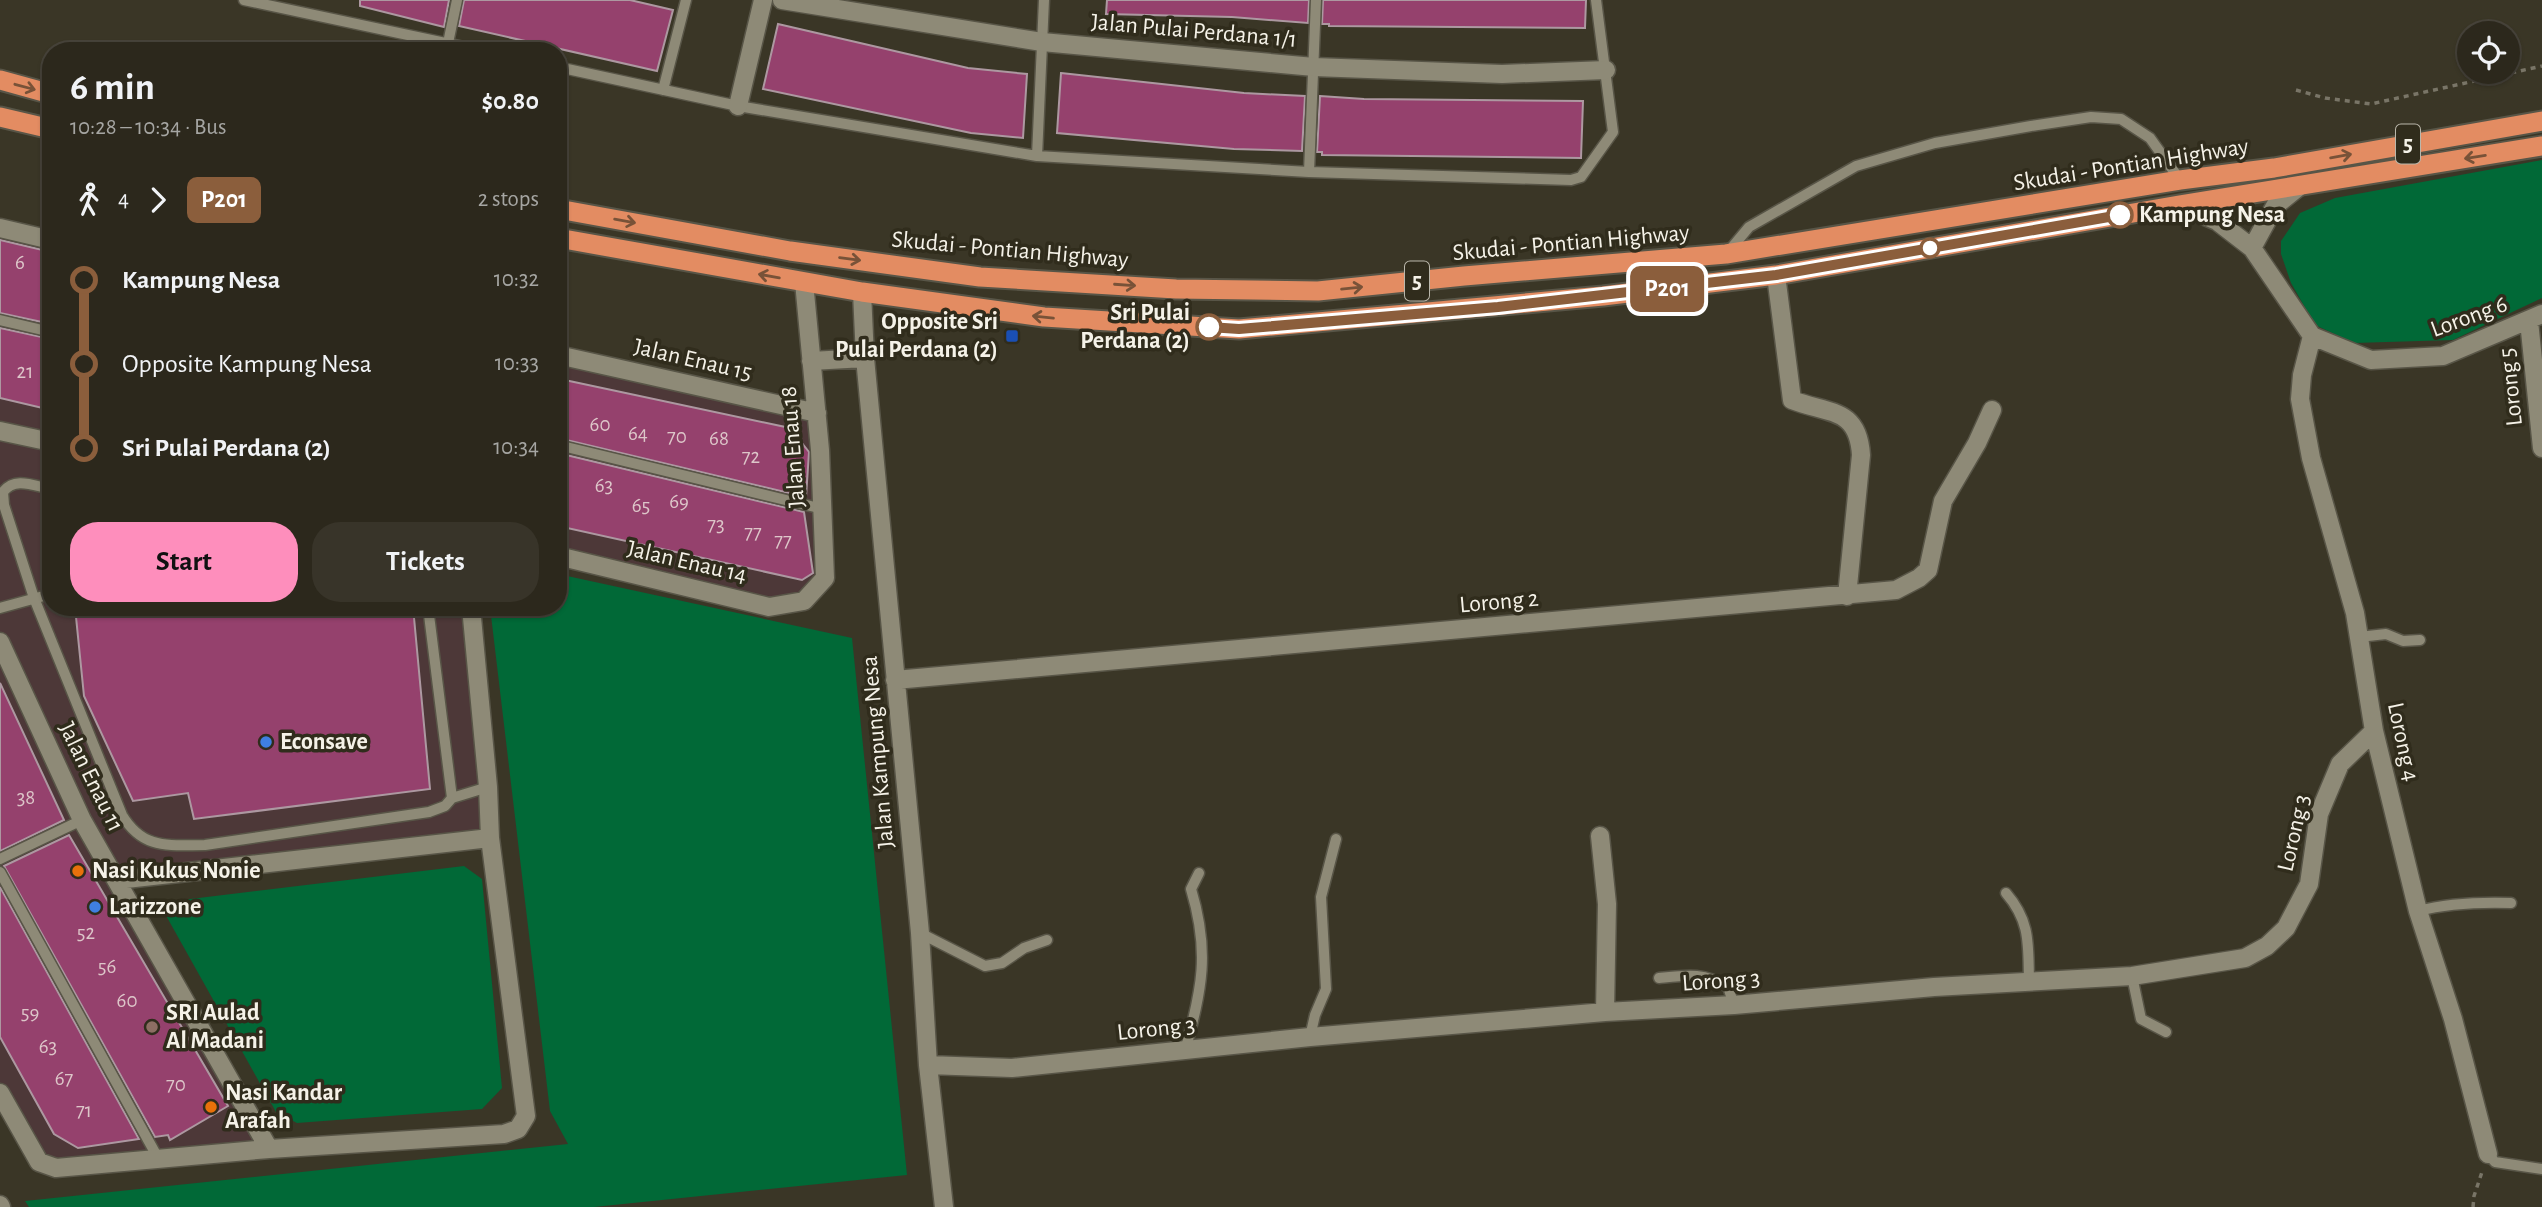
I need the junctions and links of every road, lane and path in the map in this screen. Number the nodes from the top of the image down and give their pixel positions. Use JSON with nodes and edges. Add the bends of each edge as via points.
{"nodes":[{"id":1,"x":244,"y":0,"type":"edge"},
{"id":2,"x":457,"y":0,"type":"edge"},
{"id":3,"x":686,"y":0,"type":"edge"},
{"id":4,"x":763,"y":0,"type":"edge"},
{"id":5,"x":782,"y":0,"type":"edge"},
{"id":6,"x":1044,"y":0,"type":"edge"},
{"id":7,"x":1316,"y":0,"type":"edge"},
{"id":8,"x":1596,"y":0,"type":"edge"},
{"id":9,"x":443,"y":42,"type":"edge"},
{"id":10,"x":448,"y":42,"type":"edge"},
{"id":11,"x":1042,"y":42,"type":"junction"},
{"id":12,"x":2542,"y":65,"type":"edge"},
{"id":13,"x":1314,"y":67,"type":"junction"},
{"id":14,"x":567,"y":69,"type":"edge"},
{"id":15,"x":1605,"y":70,"type":"junction"},
{"id":16,"x":0,"y":80,"type":"edge"},
{"id":17,"x":663,"y":90,"type":"junction"},
{"id":18,"x":2296,"y":90,"type":"dead end"},
{"id":19,"x":42,"y":92,"type":"edge"},
{"id":20,"x":738,"y":106,"type":"junction"},
{"id":21,"x":0,"y":117,"type":"edge"},
{"id":22,"x":2542,"y":121,"type":"edge"},
{"id":23,"x":42,"y":127,"type":"edge"},
{"id":24,"x":2542,"y":146,"type":"edge"},
{"id":25,"x":1037,"y":156,"type":"junction"},
{"id":26,"x":1310,"y":172,"type":"junction"},
{"id":27,"x":2180,"y":180,"type":"junction"},
{"id":28,"x":2301,"y":185,"type":"junction"},
{"id":29,"x":2179,"y":205,"type":"junction"},
{"id":30,"x":567,"y":211,"type":"edge"},
{"id":31,"x":0,"y":228,"type":"edge"},
{"id":32,"x":42,"y":238,"type":"edge"},
{"id":33,"x":567,"y":240,"type":"edge"},
{"id":34,"x":2252,"y":248,"type":"junction"},
{"id":35,"x":1726,"y":254,"type":"junction"},
{"id":36,"x":1776,"y":275,"type":"junction"},
{"id":37,"x":804,"y":282,"type":"junction"},
{"id":38,"x":862,"y":292,"type":"junction"},
{"id":39,"x":2536,"y":318,"type":"edge"},
{"id":40,"x":0,"y":320,"type":"edge"},
{"id":41,"x":42,"y":330,"type":"edge"},
{"id":42,"x":2312,"y":336,"type":"junction"},
{"id":43,"x":567,"y":357,"type":"edge"},
{"id":44,"x":865,"y":358,"type":"junction"},
{"id":45,"x":811,"y":361,"type":"junction"},
{"id":46,"x":1992,"y":410,"type":"dead end"},
{"id":47,"x":817,"y":413,"type":"junction"},
{"id":48,"x":0,"y":430,"type":"edge"},
{"id":49,"x":42,"y":440,"type":"edge"},
{"id":50,"x":567,"y":447,"type":"edge"},
{"id":51,"x":2542,"y":448,"type":"edge"},
{"id":52,"x":42,"y":487,"type":"edge"},
{"id":53,"x":823,"y":509,"type":"junction"},
{"id":54,"x":567,"y":558,"type":"edge"},
{"id":55,"x":42,"y":596,"type":"edge"},
{"id":56,"x":1847,"y":596,"type":"junction"},
{"id":57,"x":34,"y":598,"type":"junction"},
{"id":58,"x":804,"y":601,"type":"joint"},
{"id":59,"x":0,"y":608,"type":"edge"},
{"id":60,"x":429,"y":616,"type":"edge"},
{"id":61,"x":472,"y":616,"type":"edge"},
{"id":62,"x":2359,"y":638,"type":"junction"},
{"id":63,"x":2420,"y":640,"type":"dead end"},
{"id":64,"x":0,"y":642,"type":"edge"},
{"id":65,"x":895,"y":680,"type":"junction"},
{"id":66,"x":2374,"y":731,"type":"junction"},
{"id":67,"x":488,"y":787,"type":"junction"},
{"id":68,"x":452,"y":798,"type":"junction"},
{"id":69,"x":82,"y":820,"type":"junction"},
{"id":70,"x":1600,"y":836,"type":"dead end"},
{"id":71,"x":489,"y":838,"type":"junction"},
{"id":72,"x":1336,"y":839,"type":"dead end"},
{"id":73,"x":0,"y":859,"type":"edge"},
{"id":74,"x":0,"y":872,"type":"edge"},
{"id":75,"x":1199,"y":873,"type":"dead end"},
{"id":76,"x":117,"y":880,"type":"junction"},
{"id":77,"x":2006,"y":893,"type":"dead end"},
{"id":78,"x":2511,"y":903,"type":"dead end"},
{"id":79,"x":2418,"y":911,"type":"junction"},
{"id":80,"x":920,"y":933,"type":"junction"},
{"id":81,"x":1047,"y":940,"type":"dead end"},
{"id":82,"x":2132,"y":976,"type":"junction"},
{"id":83,"x":1659,"y":978,"type":"dead end"},
{"id":84,"x":2029,"y":981,"type":"junction"},
{"id":85,"x":1734,"y":1005,"type":"junction"},
{"id":86,"x":1605,"y":1012,"type":"junction"},
{"id":87,"x":2166,"y":1032,"type":"dead end"},
{"id":88,"x":1310,"y":1037,"type":"junction"},
{"id":89,"x":1185,"y":1051,"type":"junction"},
{"id":90,"x":929,"y":1065,"type":"junction"},
{"id":91,"x":0,"y":1093,"type":"edge"},
{"id":92,"x":269,"y":1149,"type":"junction"},
{"id":93,"x":2487,"y":1154,"type":"junction"},
{"id":94,"x":158,"y":1158,"type":"junction"},
{"id":95,"x":2542,"y":1169,"type":"edge"},
{"id":96,"x":944,"y":1207,"type":"edge"},
{"id":97,"x":2473,"y":1207,"type":"edge"}],
"edges":[{"from":1,"to":9,"type":"lane"},
{"from":2,"to":10,"type":"lane"},
{"from":3,"to":17,"type":"lane"},
{"from":4,"to":20,"type":"street"},
{"from":5,"to":11,"type":"street","name":"Jalan Pulai Perdana 1/1"},
{"from":6,"to":11,"type":"lane"},
{"from":7,"to":13,"type":"lane"},
{"from":8,"to":15,"type":"lane"},
{"from":11,"to":13,"type":"street","name":"Jalan Pulai Perdana 1/1"},
{"from":11,"to":25,"type":"lane"},
{"from":12,"to":18,"type":"path","via":[[2371,104]]},
{"from":13,"to":15,"type":"street","name":"Jalan Pulai Perdana 1/1","via":[[1502,74]]},
{"from":13,"to":26,"type":"lane"},
{"from":14,"to":17,"type":"lane"},
{"from":15,"to":26,"type":"lane","via":[[1613,132],[1581,177]]},
{"from":16,"to":19,"type":"highway","one_way":true},
{"from":17,"to":20,"type":"lane"},
{"from":20,"to":25,"type":"lane"},
{"from":21,"to":23,"type":"highway"},
{"from":27,"to":22,"type":"highway","name":"Skudai - Pontian Highway","number":"5","one_way":true},
{"from":24,"to":28,"type":"highway","number":"5","one_way":true},
{"from":25,"to":26,"type":"lane"},
{"from":27,"to":35,"type":"highway","name":"Skudai - Pontian Highway","number":"5"},
{"from":27,"to":35,"type":"lane","via":[[2150,138],[2121,119],[2091,117],[2031,126],[1936,143],[1856,166],[1749,226]]},
{"from":28,"to":29,"type":"highway","name":"Skudai - Pontian Highway","number":"5"},
{"from":28,"to":34,"type":"street","via":[[2275,206]]},
{"from":29,"to":34,"type":"street","via":[[2217,221]]},
{"from":29,"to":36,"type":"highway","name":"Skudai - Pontian Highway","number":"5"},
{"from":30,"to":35,"type":"highway","name":"Skudai - Pontian Highway","number":"5","one_way":true,"via":[[790,251],[980,276],[1176,289],[1318,291]]},
{"from":31,"to":32,"type":"street"},
{"from":37,"to":33,"type":"highway","name":"Skudai - Pontian Highway","number":"5","one_way":true},
{"from":34,"to":42,"type":"street"},
{"from":36,"to":38,"type":"highway","name":"Skudai - Pontian Highway","number":"5","one_way":true,"via":[[1564,300],[1239,329],[1044,317]]},
{"from":36,"to":56,"type":"street","via":[[1792,400],[1841,414],[1860,439]]},
{"from":37,"to":38,"type":"highway","name":"Skudai - Pontian Highway","number":"5"},
{"from":37,"to":45,"type":"street","name":"Jalan Enau 18"},
{"from":38,"to":44,"type":"street","name":"Jalan Kampung Nesa"},
{"from":39,"to":42,"type":"street","name":"Lorong 6","via":[[2443,356],[2371,360]]},
{"from":39,"to":51,"type":"street","name":"Lorong 5"},
{"from":40,"to":41,"type":"lane"},
{"from":42,"to":62,"type":"street","name":"Lorong 4","via":[[2301,399],[2311,458]]},
{"from":43,"to":47,"type":"street","name":"Jalan Enau 15"},
{"from":44,"to":45,"type":"street"},
{"from":44,"to":65,"type":"street","name":"Jalan Kampung Nesa"},
{"from":45,"to":47,"type":"street","name":"Jalan Enau 18"},
{"from":46,"to":56,"type":"street","name":"Lorong 2","via":[[1943,501],[1928,570],[1896,590]]},
{"from":47,"to":53,"type":"street","name":"Jalan Enau 18"},
{"from":48,"to":49,"type":"street"},
{"from":50,"to":53,"type":"lane"},
{"from":52,"to":57,"type":"lane","via":[[17,482],[4,492],[4,505]]},
{"from":53,"to":58,"type":"street","name":"Jalan Enau 18","via":[[825,578]]},
{"from":54,"to":58,"type":"street","name":"Jalan Enau 14","via":[[769,607]]},
{"from":55,"to":57,"type":"lane"},
{"from":56,"to":65,"type":"street","name":"Lorong 2"},
{"from":57,"to":59,"type":"lane"},
{"from":57,"to":68,"type":"lane","via":[[122,815],[144,839],[205,845],[429,812]]},
{"from":60,"to":68,"type":"lane"},
{"from":61,"to":67,"type":"street"},
{"from":62,"to":63,"type":"lane","via":[[2386,634],[2403,641]]},
{"from":62,"to":66,"type":"street","name":"Lorong 4"},
{"from":64,"to":69,"type":"street","name":"Jalan Enau 11"},
{"from":65,"to":80,"type":"street","name":"Jalan Kampung Nesa"},
{"from":66,"to":79,"type":"street","name":"Lorong 4"},
{"from":66,"to":82,"type":"street","name":"Lorong 3","via":[[2340,764],[2319,814],[2309,884],[2286,929],[2245,958]]},
{"from":67,"to":68,"type":"lane"},
{"from":67,"to":71,"type":"street"},
{"from":69,"to":73,"type":"lane"},
{"from":69,"to":76,"type":"street","name":"Jalan Enau 11"},
{"from":70,"to":86,"type":"street","via":[[1606,905]]},
{"from":71,"to":76,"type":"street"},
{"from":71,"to":92,"type":"street","via":[[526,1116],[519,1129],[503,1135]]},
{"from":72,"to":88,"type":"lane","via":[[1321,897],[1326,989]]},
{"from":74,"to":94,"type":"lane"},
{"from":75,"to":89,"type":"lane","via":[[1191,889],[1199,917],[1202,982]]},
{"from":76,"to":92,"type":"street","name":"Jalan Enau 11"},
{"from":77,"to":84,"type":"lane","via":[[2027,926]]},
{"from":78,"to":79,"type":"lane","via":[[2472,902]]},
{"from":79,"to":93,"type":"street","name":"Lorong 4","via":[[2453,1019]]},
{"from":80,"to":81,"type":"lane","via":[[985,966],[1002,963]]},
{"from":80,"to":90,"type":"street","name":"Jalan Kampung Nesa"},
{"from":82,"to":84,"type":"street","name":"Lorong 3"},
{"from":82,"to":87,"type":"lane","via":[[2141,1018]]},
{"from":83,"to":85,"type":"lane","via":[[1696,974],[1716,979],[1728,987]]},
{"from":84,"to":85,"type":"street","name":"Lorong 3"},
{"from":85,"to":86,"type":"street","name":"Lorong 3"},
{"from":86,"to":88,"type":"street","name":"Lorong 3"},
{"from":88,"to":89,"type":"street","name":"Lorong 3"},
{"from":89,"to":90,"type":"street","name":"Lorong 3","via":[[1012,1068]]},
{"from":90,"to":96,"type":"street","name":"Jalan Kampung Nesa"},
{"from":91,"to":94,"type":"street","via":[[39,1162],[48,1167]]},
{"from":92,"to":94,"type":"street"},
{"from":93,"to":95,"type":"lane","via":[[2495,1161]]},
{"from":93,"to":97,"type":"path"}]}
